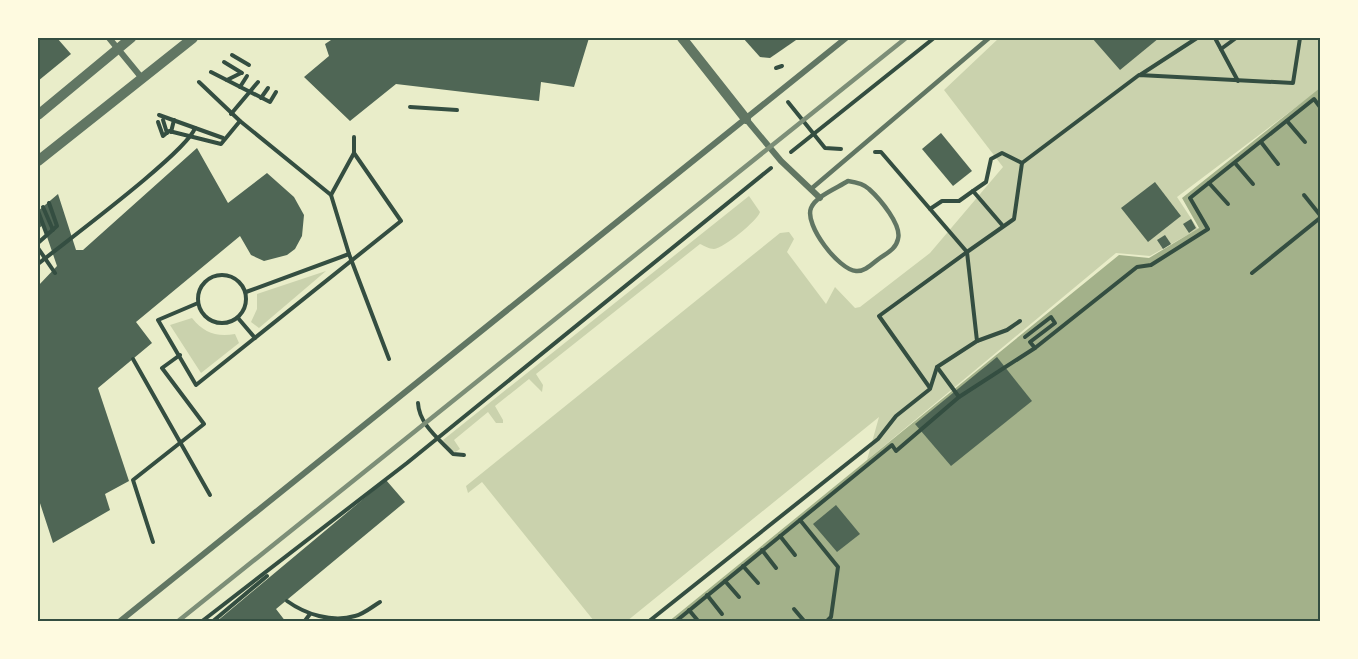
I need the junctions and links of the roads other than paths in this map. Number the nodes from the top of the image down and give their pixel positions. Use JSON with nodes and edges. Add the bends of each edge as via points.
{"nodes":[{"id":1,"x":109,"y":38,"type":"edge"},
{"id":2,"x":131,"y":38,"type":"edge"},
{"id":3,"x":193,"y":38,"type":"edge"},
{"id":4,"x":682,"y":38,"type":"edge"},
{"id":5,"x":846,"y":38,"type":"edge"},
{"id":6,"x":989,"y":38,"type":"edge"},
{"id":7,"x":118,"y":49,"type":"junction"},
{"id":8,"x":141,"y":77,"type":"junction"},
{"id":9,"x":38,"y":115,"type":"edge"},
{"id":10,"x":746,"y":119,"type":"junction"},
{"id":11,"x":38,"y":162,"type":"edge"},
{"id":12,"x":811,"y":189,"type":"junction"},
{"id":13,"x":820,"y":198,"type":"junction"},
{"id":14,"x":119,"y":621,"type":"edge"}],
"edges":[{"from":1,"to":7,"type":"street"},
{"from":2,"to":7,"type":"street"},
{"from":3,"to":8,"type":"street"},
{"from":4,"to":10,"type":"street"},
{"from":5,"to":10,"type":"street"},
{"from":6,"to":12,"type":"lane"},
{"from":7,"to":8,"type":"street"},
{"from":7,"to":9,"type":"street"},
{"from":8,"to":11,"type":"street"},
{"from":10,"to":12,"type":"street"},
{"from":10,"to":14,"type":"street"},
{"from":12,"to":13,"type":"street"},
{"from":13,"to":13,"type":"lane","via":[[811,208],[810,220],[816,234],[844,266],[856,271],[865,269],[896,247],[899,237],[895,222],[868,188],[848,182]]}]}
